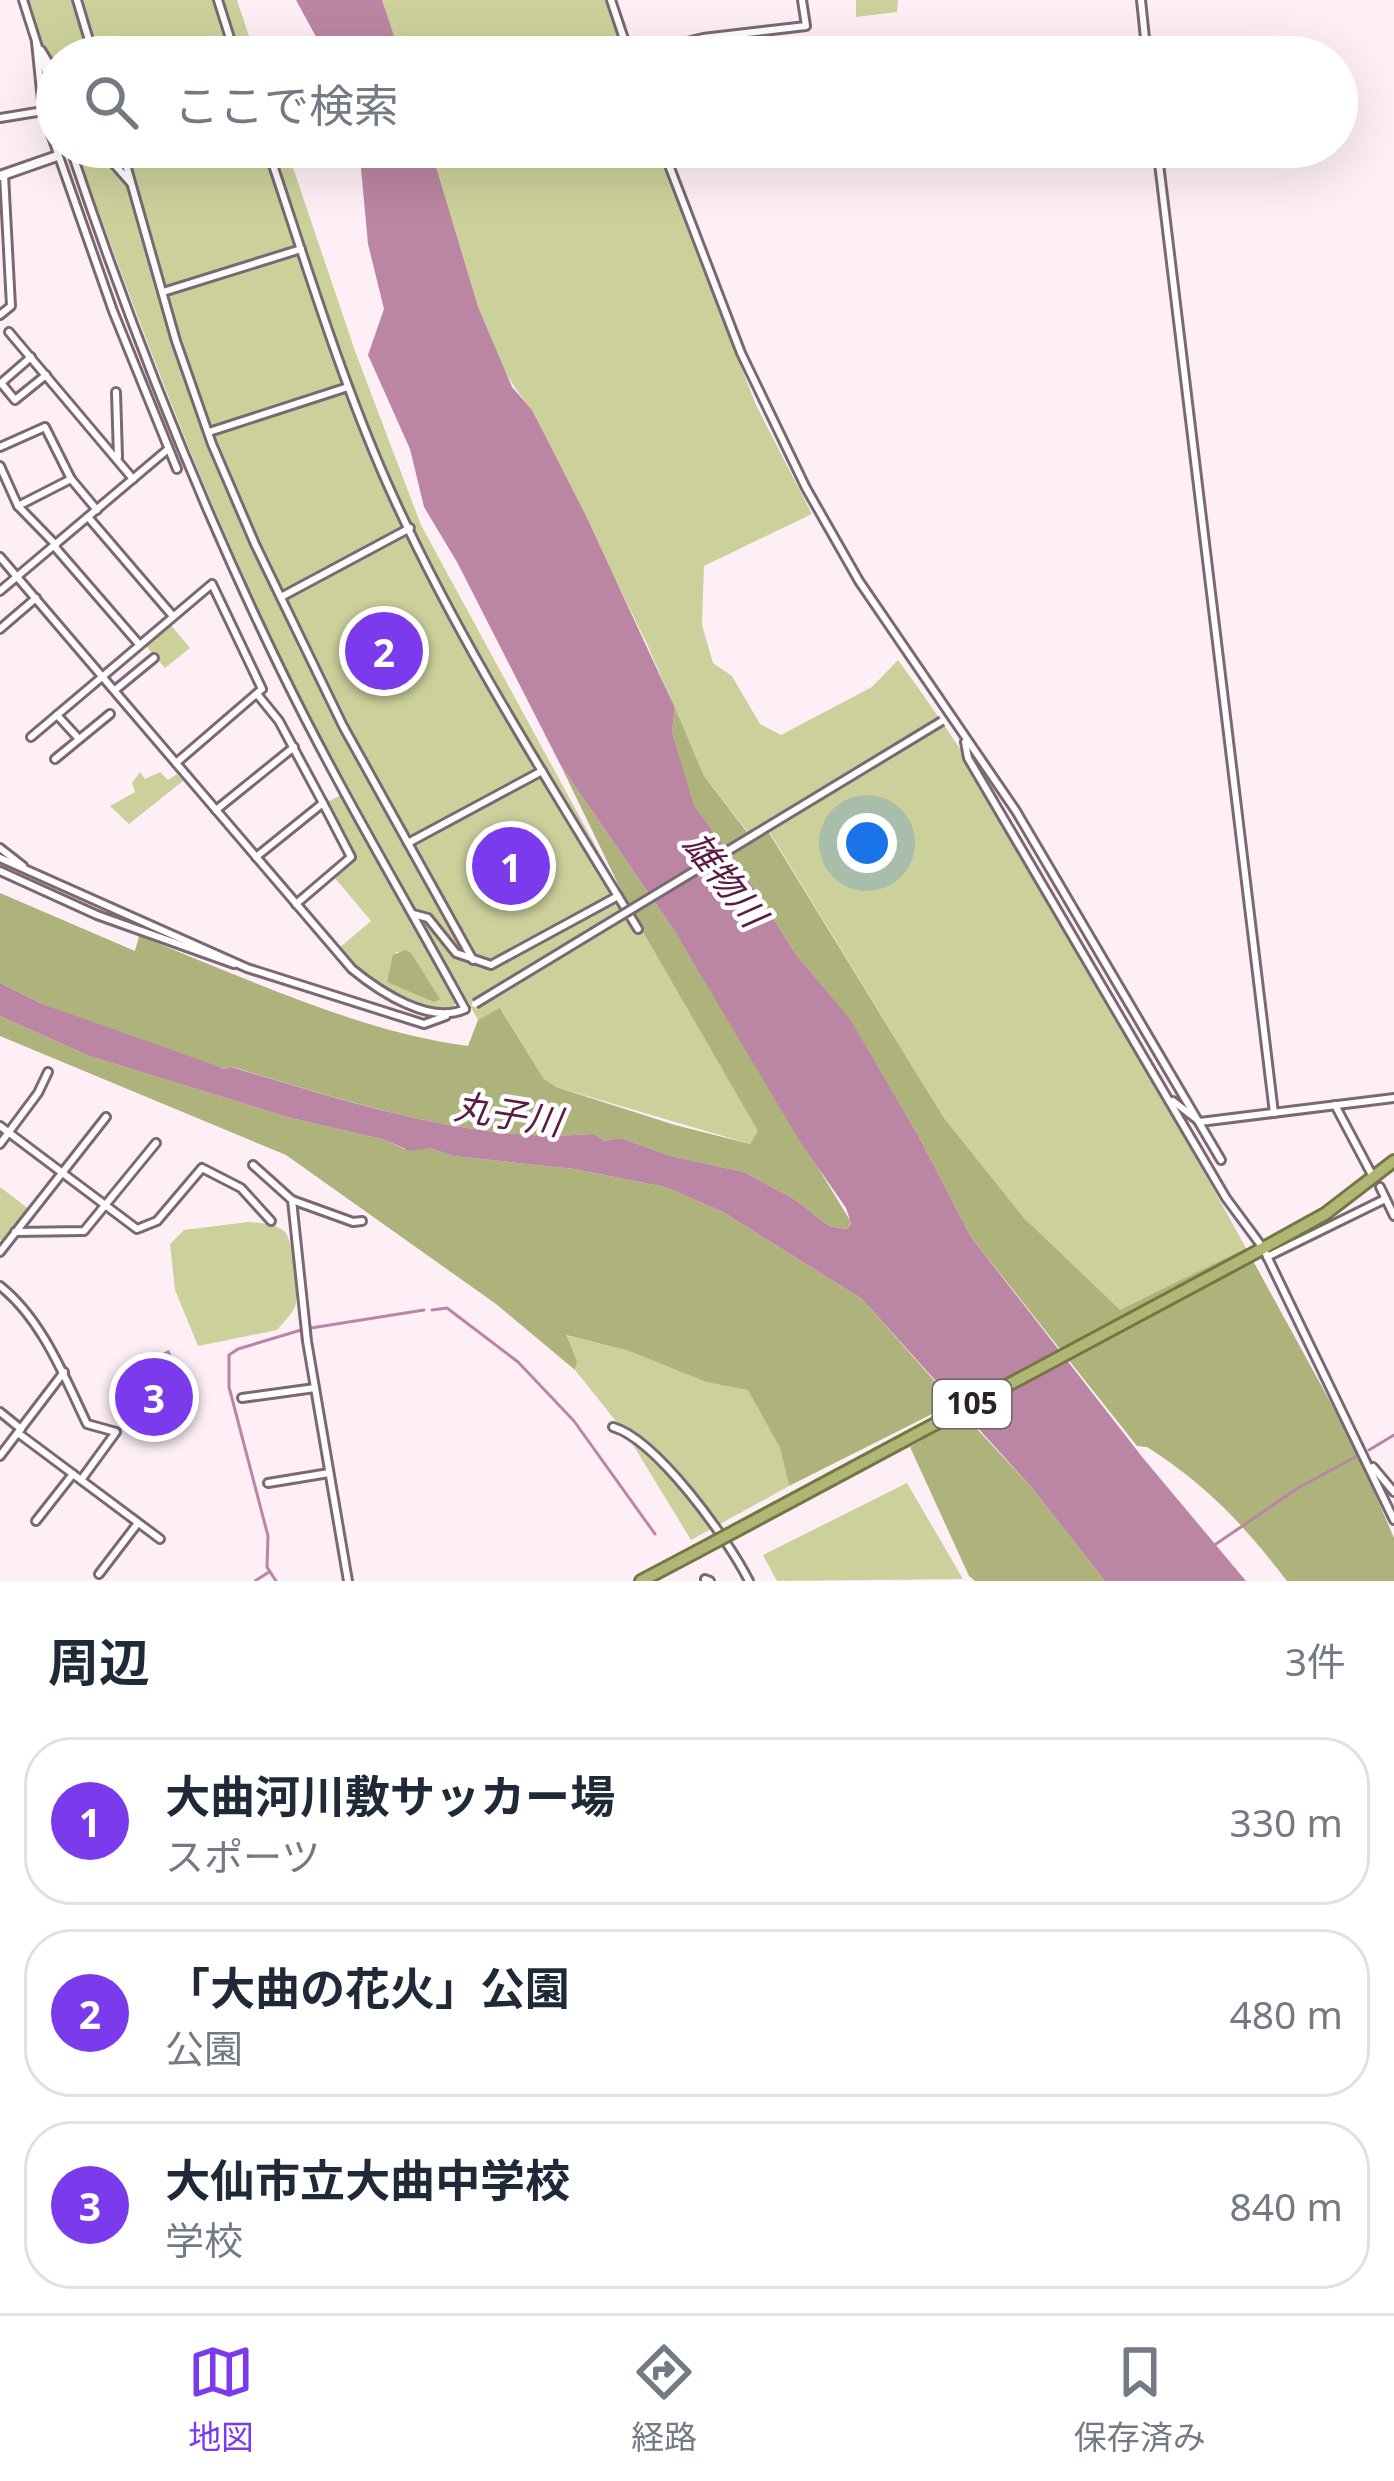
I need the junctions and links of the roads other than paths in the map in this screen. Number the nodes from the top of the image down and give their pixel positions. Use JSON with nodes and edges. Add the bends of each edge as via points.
{"nodes":[{"id":1,"x":23,"y":0,"type":"edge"},
{"id":2,"x":77,"y":0,"type":"edge"},
{"id":3,"x":218,"y":0,"type":"edge"},
{"id":4,"x":611,"y":0,"type":"edge"},
{"id":5,"x":802,"y":0,"type":"edge"},
{"id":6,"x":1141,"y":0,"type":"edge"},
{"id":7,"x":88,"y":36,"type":"edge"},
{"id":8,"x":229,"y":36,"type":"edge"},
{"id":9,"x":623,"y":36,"type":"edge"},
{"id":10,"x":721,"y":36,"type":"edge"},
{"id":11,"x":1145,"y":36,"type":"edge"},
{"id":12,"x":35,"y":42,"type":"junction"},
{"id":13,"x":36,"y":45,"type":"edge"},
{"id":14,"x":36,"y":50,"type":"edge"},
{"id":15,"x":36,"y":112,"type":"edge"},
{"id":16,"x":0,"y":118,"type":"edge"},
{"id":17,"x":36,"y":163,"type":"edge"},
{"id":18,"x":62,"y":168,"type":"edge"},
{"id":19,"x":78,"y":168,"type":"edge"},
{"id":20,"x":118,"y":168,"type":"edge"},
{"id":21,"x":127,"y":168,"type":"edge"},
{"id":22,"x":273,"y":168,"type":"edge"},
{"id":23,"x":670,"y":168,"type":"edge"},
{"id":24,"x":1160,"y":168,"type":"edge"},
{"id":25,"x":2,"y":175,"type":"edge"},
{"id":26,"x":132,"y":184,"type":"junction"},
{"id":27,"x":301,"y":249,"type":"junction"},
{"id":28,"x":163,"y":292,"type":"junction"},
{"id":29,"x":0,"y":315,"type":"edge"},
{"id":30,"x":9,"y":332,"type":"dead end"},
{"id":31,"x":31,"y":357,"type":"junction"},
{"id":32,"x":46,"y":375,"type":"junction"},
{"id":33,"x":0,"y":383,"type":"edge"},
{"id":34,"x":348,"y":387,"type":"junction"},
{"id":35,"x":116,"y":392,"type":"dead end"},
{"id":36,"x":208,"y":432,"type":"junction"},
{"id":37,"x":0,"y":447,"type":"edge"},
{"id":38,"x":168,"y":449,"type":"junction"},
{"id":39,"x":119,"y":461,"type":"junction"},
{"id":40,"x":0,"y":466,"type":"edge"},
{"id":41,"x":176,"y":469,"type":"dead end"},
{"id":42,"x":133,"y":478,"type":"junction"},
{"id":43,"x":70,"y":479,"type":"junction"},
{"id":44,"x":18,"y":506,"type":"junction"},
{"id":45,"x":97,"y":510,"type":"junction"},
{"id":46,"x":88,"y":517,"type":"junction"},
{"id":47,"x":410,"y":529,"type":"junction"},
{"id":48,"x":55,"y":545,"type":"junction"},
{"id":49,"x":0,"y":556,"type":"edge"},
{"id":50,"x":18,"y":576,"type":"junction"},
{"id":51,"x":0,"y":591,"type":"edge"},
{"id":52,"x":36,"y":598,"type":"junction"},
{"id":53,"x":280,"y":598,"type":"junction"},
{"id":54,"x":172,"y":615,"type":"junction"},
{"id":55,"x":0,"y":629,"type":"edge"},
{"id":56,"x":139,"y":644,"type":"junction"},
{"id":57,"x":154,"y":658,"type":"dead end"},
{"id":58,"x":102,"y":676,"type":"junction"},
{"id":59,"x":114,"y":691,"type":"junction"},
{"id":60,"x":257,"y":694,"type":"junction"},
{"id":61,"x":110,"y":714,"type":"dead end"},
{"id":62,"x":57,"y":715,"type":"junction"},
{"id":63,"x":945,"y":719,"type":"junction"},
{"id":64,"x":31,"y":736,"type":"dead end"},
{"id":65,"x":79,"y":739,"type":"junction"},
{"id":66,"x":964,"y":739,"type":"junction"},
{"id":67,"x":294,"y":747,"type":"junction"},
{"id":68,"x":55,"y":759,"type":"dead end"},
{"id":69,"x":176,"y":763,"type":"junction"},
{"id":70,"x":542,"y":771,"type":"junction"},
{"id":71,"x":323,"y":803,"type":"junction"},
{"id":72,"x":216,"y":810,"type":"junction"},
{"id":73,"x":408,"y":843,"type":"junction"},
{"id":74,"x":0,"y":848,"type":"edge"},
{"id":75,"x":256,"y":857,"type":"junction"},
{"id":76,"x":0,"y":858,"type":"edge"},
{"id":77,"x":0,"y":871,"type":"edge"},
{"id":78,"x":35,"y":875,"type":"junction"},
{"id":79,"x":618,"y":896,"type":"junction"},
{"id":80,"x":296,"y":904,"type":"junction"},
{"id":81,"x":413,"y":914,"type":"junction"},
{"id":82,"x":638,"y":929,"type":"dead end"},
{"id":83,"x":473,"y":960,"type":"junction"},
{"id":84,"x":238,"y":963,"type":"junction"},
{"id":85,"x":465,"y":1009,"type":"junction"},
{"id":86,"x":446,"y":1016,"type":"junction"},
{"id":87,"x":48,"y":1072,"type":"dead end"},
{"id":88,"x":1394,"y":1098,"type":"edge"},
{"id":89,"x":1169,"y":1099,"type":"junction"},
{"id":90,"x":1335,"y":1105,"type":"junction"},
{"id":91,"x":1274,"y":1113,"type":"junction"},
{"id":92,"x":106,"y":1117,"type":"dead end"},
{"id":93,"x":1200,"y":1122,"type":"junction"},
{"id":94,"x":0,"y":1126,"type":"edge"},
{"id":95,"x":9,"y":1132,"type":"junction"},
{"id":96,"x":156,"y":1143,"type":"dead end"},
{"id":97,"x":0,"y":1144,"type":"edge"},
{"id":98,"x":1221,"y":1160,"type":"dead end"},
{"id":99,"x":1394,"y":1161,"type":"edge"},
{"id":100,"x":253,"y":1165,"type":"dead end"},
{"id":101,"x":62,"y":1173,"type":"junction"},
{"id":102,"x":1371,"y":1173,"type":"dead end"},
{"id":103,"x":1380,"y":1187,"type":"dead end"},
{"id":104,"x":1385,"y":1199,"type":"junction"},
{"id":105,"x":292,"y":1200,"type":"junction"},
{"id":106,"x":106,"y":1206,"type":"junction"},
{"id":107,"x":1394,"y":1216,"type":"edge"},
{"id":108,"x":271,"y":1221,"type":"dead end"},
{"id":109,"x":362,"y":1221,"type":"dead end"},
{"id":110,"x":15,"y":1232,"type":"junction"},
{"id":111,"x":0,"y":1252,"type":"edge"},
{"id":112,"x":1265,"y":1253,"type":"junction"},
{"id":113,"x":0,"y":1286,"type":"edge"},
{"id":114,"x":64,"y":1372,"type":"junction"},
{"id":115,"x":315,"y":1388,"type":"junction"},
{"id":116,"x":242,"y":1398,"type":"dead end"},
{"id":117,"x":0,"y":1412,"type":"edge"},
{"id":118,"x":613,"y":1427,"type":"dead end"},
{"id":119,"x":20,"y":1431,"type":"junction"},
{"id":120,"x":0,"y":1456,"type":"edge"},
{"id":121,"x":1368,"y":1463,"type":"junction"},
{"id":122,"x":329,"y":1473,"type":"junction"},
{"id":123,"x":73,"y":1474,"type":"junction"},
{"id":124,"x":81,"y":1480,"type":"junction"},
{"id":125,"x":268,"y":1483,"type":"dead end"},
{"id":126,"x":1394,"y":1492,"type":"edge"},
{"id":127,"x":1394,"y":1520,"type":"edge"},
{"id":128,"x":36,"y":1521,"type":"dead end"},
{"id":129,"x":138,"y":1523,"type":"junction"},
{"id":130,"x":160,"y":1539,"type":"dead end"},
{"id":131,"x":99,"y":1574,"type":"dead end"},
{"id":132,"x":348,"y":1581,"type":"edge"},
{"id":133,"x":641,"y":1581,"type":"edge"},
{"id":134,"x":749,"y":1581,"type":"edge"}],
"edges":[{"from":1,"to":12,"type":"street"},
{"from":2,"to":7,"type":"street"},
{"from":3,"to":8,"type":"street"},
{"from":4,"to":9,"type":"street"},
{"from":5,"to":10,"type":"street","via":[[806,26]]},
{"from":6,"to":11,"type":"street"},
{"from":12,"to":13,"type":"street"},
{"from":12,"to":14,"type":"street"},
{"from":15,"to":16,"type":"street"},
{"from":17,"to":25,"type":"street"},
{"from":18,"to":38,"type":"street"},
{"from":19,"to":81,"type":"street","via":[[235,575]]},
{"from":20,"to":26,"type":"street"},
{"from":21,"to":26,"type":"street"},
{"from":22,"to":27,"type":"street"},
{"from":23,"to":63,"type":"street","via":[[770,417]]},
{"from":24,"to":91,"type":"street"},
{"from":25,"to":29,"type":"street","via":[[11,306]]},
{"from":26,"to":28,"type":"street"},
{"from":27,"to":28,"type":"street"},
{"from":27,"to":34,"type":"street"},
{"from":28,"to":36,"type":"street"},
{"from":30,"to":31,"type":"street"},
{"from":31,"to":32,"type":"street"},
{"from":31,"to":33,"type":"street"},
{"from":32,"to":33,"type":"street","via":[[15,400]]},
{"from":32,"to":39,"type":"street"},
{"from":34,"to":36,"type":"street"},
{"from":34,"to":47,"type":"street"},
{"from":35,"to":39,"type":"street"},
{"from":36,"to":53,"type":"street"},
{"from":37,"to":43,"type":"street","via":[[45,427]]},
{"from":38,"to":41,"type":"street"},
{"from":38,"to":42,"type":"street"},
{"from":39,"to":42,"type":"street"},
{"from":40,"to":44,"type":"street"},
{"from":42,"to":45,"type":"street"},
{"from":43,"to":44,"type":"street"},
{"from":43,"to":45,"type":"street"},
{"from":44,"to":48,"type":"street"},
{"from":45,"to":46,"type":"street"},
{"from":46,"to":48,"type":"street"},
{"from":46,"to":54,"type":"street"},
{"from":47,"to":53,"type":"street"},
{"from":47,"to":70,"type":"street"},
{"from":48,"to":50,"type":"street"},
{"from":48,"to":56,"type":"street"},
{"from":49,"to":50,"type":"street"},
{"from":50,"to":51,"type":"street"},
{"from":50,"to":52,"type":"street"},
{"from":52,"to":55,"type":"street"},
{"from":52,"to":58,"type":"street"},
{"from":53,"to":73,"type":"street"},
{"from":54,"to":56,"type":"street"},
{"from":54,"to":60,"type":"street","via":[[212,584],[262,689]]},
{"from":56,"to":58,"type":"street"},
{"from":57,"to":59,"type":"street"},
{"from":58,"to":59,"type":"street"},
{"from":58,"to":62,"type":"street"},
{"from":59,"to":69,"type":"street"},
{"from":60,"to":67,"type":"street"},
{"from":60,"to":69,"type":"street"},
{"from":61,"to":65,"type":"street"},
{"from":62,"to":64,"type":"street"},
{"from":62,"to":65,"type":"street"},
{"from":63,"to":66,"type":"street"},
{"from":63,"to":85,"type":"street","bridge":true},
{"from":65,"to":68,"type":"street"},
{"from":66,"to":89,"type":"street"},
{"from":66,"to":93,"type":"street","via":[[1016,811]]},
{"from":67,"to":71,"type":"street"},
{"from":67,"to":72,"type":"street"},
{"from":69,"to":72,"type":"street"},
{"from":70,"to":73,"type":"street"},
{"from":70,"to":79,"type":"street"},
{"from":71,"to":75,"type":"street"},
{"from":71,"to":80,"type":"street","via":[[351,857]]},
{"from":72,"to":75,"type":"street"},
{"from":73,"to":83,"type":"street"},
{"from":74,"to":78,"type":"street"},
{"from":75,"to":80,"type":"street"},
{"from":76,"to":78,"type":"street"},
{"from":77,"to":84,"type":"street","via":[[97,915]]},
{"from":78,"to":84,"type":"street"},
{"from":79,"to":82,"type":"street"},
{"from":79,"to":83,"type":"street","via":[[501,963]]},
{"from":80,"to":86,"type":"street","via":[[369,983]]},
{"from":81,"to":83,"type":"street"},
{"from":81,"to":85,"type":"street"},
{"from":84,"to":86,"type":"street","via":[[424,1024]]},
{"from":85,"to":86,"type":"street"},
{"from":87,"to":95,"type":"street"},
{"from":88,"to":90,"type":"street"},
{"from":89,"to":93,"type":"street"},
{"from":89,"to":112,"type":"street"},
{"from":90,"to":91,"type":"street"},
{"from":90,"to":102,"type":"street"},
{"from":91,"to":93,"type":"street"},
{"from":92,"to":101,"type":"street"},
{"from":93,"to":98,"type":"street"},
{"from":94,"to":95,"type":"street"},
{"from":95,"to":97,"type":"street"},
{"from":95,"to":101,"type":"street"},
{"from":96,"to":106,"type":"street"},
{"from":99,"to":112,"type":"highway","number":"105"},
{"from":100,"to":105,"type":"street"},
{"from":101,"to":106,"type":"street"},
{"from":101,"to":110,"type":"street"},
{"from":103,"to":104,"type":"street"},
{"from":104,"to":107,"type":"street"},
{"from":104,"to":112,"type":"street"},
{"from":105,"to":109,"type":"street"},
{"from":105,"to":115,"type":"street"},
{"from":106,"to":108,"type":"street","via":[[136,1229],[157,1221],[202,1168],[241,1188]]},
{"from":106,"to":110,"type":"street","via":[[84,1231]]},
{"from":110,"to":111,"type":"street"},
{"from":112,"to":121,"type":"street"},
{"from":112,"to":133,"type":"highway","number":"105","bridge":true},
{"from":113,"to":114,"type":"street"},
{"from":114,"to":119,"type":"street"},
{"from":114,"to":124,"type":"street","via":[[87,1424],[116,1432]]},
{"from":115,"to":116,"type":"street"},
{"from":115,"to":122,"type":"street"},
{"from":117,"to":119,"type":"street"},
{"from":118,"to":134,"type":"street","via":[[628,1431],[675,1478]]},
{"from":119,"to":120,"type":"street"},
{"from":119,"to":123,"type":"street"},
{"from":121,"to":126,"type":"street"},
{"from":121,"to":127,"type":"street"},
{"from":122,"to":125,"type":"street"},
{"from":122,"to":132,"type":"street"},
{"from":123,"to":124,"type":"street"},
{"from":123,"to":128,"type":"street"},
{"from":124,"to":129,"type":"street"},
{"from":129,"to":130,"type":"street"},
{"from":129,"to":131,"type":"street"}]}
